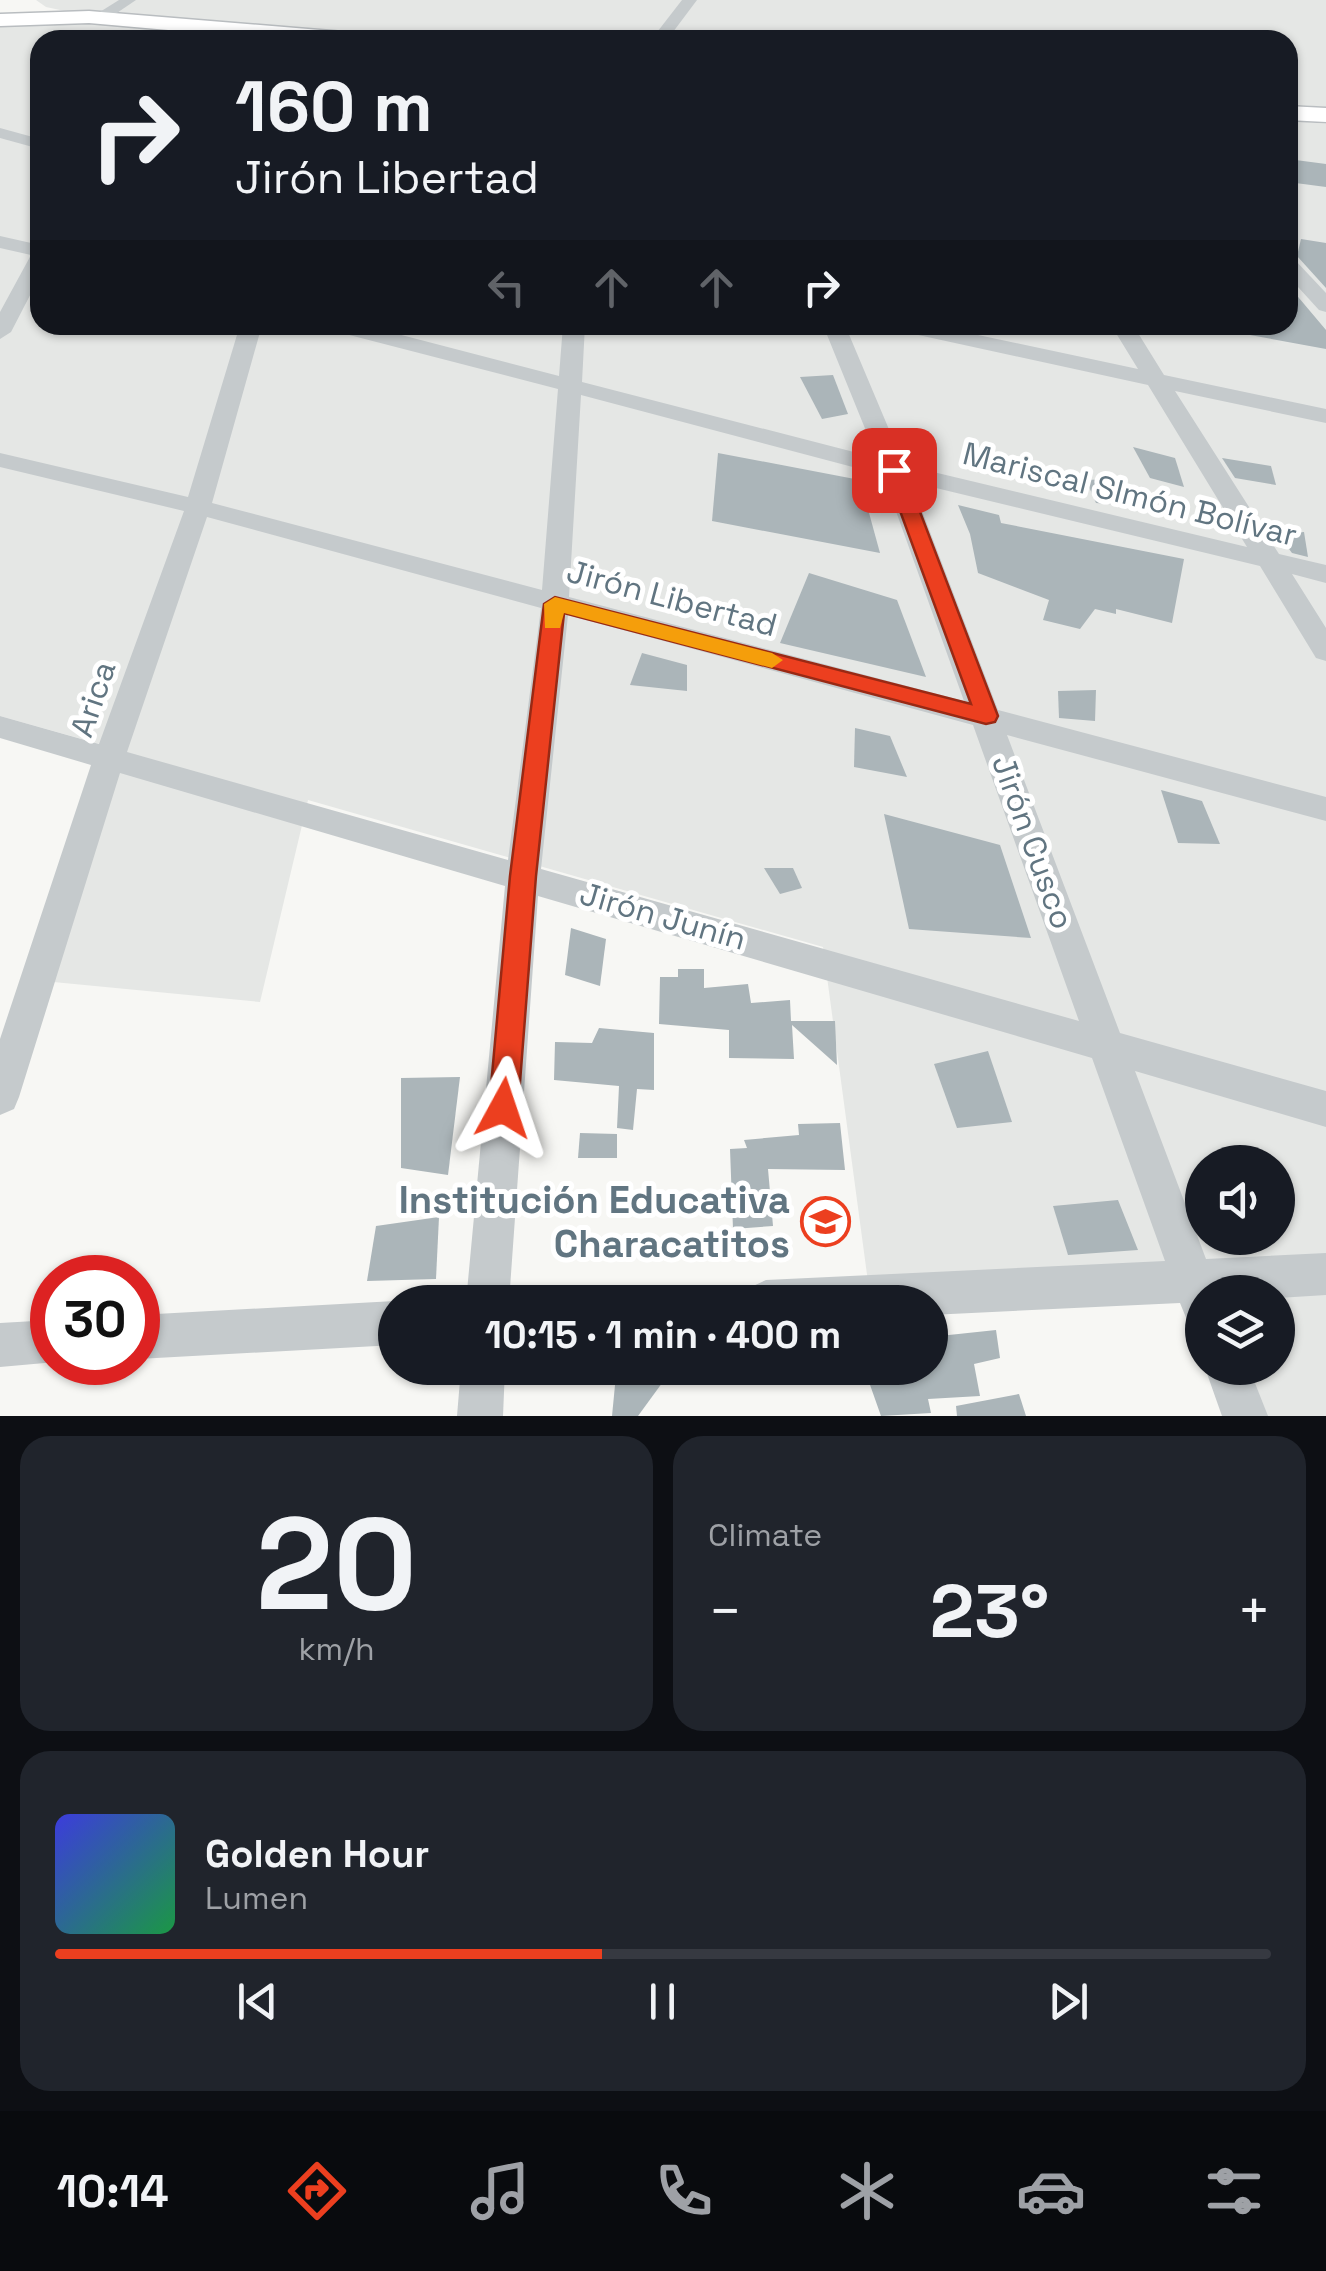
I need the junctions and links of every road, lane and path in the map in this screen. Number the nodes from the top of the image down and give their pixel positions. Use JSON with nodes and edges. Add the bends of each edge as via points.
{"nodes":[{"id":1,"x":129,"y":0,"type":"edge"},
{"id":2,"x":690,"y":0,"type":"edge"},
{"id":3,"x":10,"y":4,"type":"edge"},
{"id":4,"x":95,"y":18,"type":"junction"},
{"id":5,"x":0,"y":20,"type":"edge"},
{"id":6,"x":191,"y":26,"type":"junction"},
{"id":7,"x":184,"y":30,"type":"edge"},
{"id":8,"x":234,"y":30,"type":"edge"},
{"id":9,"x":668,"y":30,"type":"edge"},
{"id":10,"x":1298,"y":113,"type":"edge"},
{"id":11,"x":1326,"y":116,"type":"edge"},
{"id":12,"x":0,"y":133,"type":"edge"},
{"id":13,"x":30,"y":141,"type":"edge"},
{"id":14,"x":0,"y":242,"type":"edge"},
{"id":15,"x":30,"y":251,"type":"edge"},
{"id":16,"x":30,"y":274,"type":"edge"},
{"id":17,"x":1308,"y":289,"type":"edge"},
{"id":18,"x":1326,"y":306,"type":"edge"},
{"id":19,"x":0,"y":332,"type":"edge"},
{"id":20,"x":248,"y":335,"type":"edge"},
{"id":21,"x":377,"y":335,"type":"edge"},
{"id":22,"x":574,"y":335,"type":"edge"},
{"id":23,"x":838,"y":335,"type":"edge"},
{"id":24,"x":945,"y":335,"type":"edge"},
{"id":25,"x":1128,"y":335,"type":"edge"},
{"id":26,"x":1158,"y":382,"type":"junction"},
{"id":27,"x":572,"y":385,"type":"junction"},
{"id":28,"x":1326,"y":416,"type":"edge"},
{"id":29,"x":0,"y":460,"type":"edge"},
{"id":30,"x":894,"y":470,"type":"junction"},
{"id":31,"x":198,"y":507,"type":"junction"},
{"id":32,"x":1269,"y":560,"type":"junction"},
{"id":33,"x":1326,"y":574,"type":"edge"},
{"id":34,"x":555,"y":604,"type":"junction"},
{"id":35,"x":1326,"y":651,"type":"edge"},
{"id":36,"x":986,"y":716,"type":"junction"},
{"id":37,"x":0,"y":727,"type":"edge"},
{"id":38,"x":110,"y":758,"type":"junction"},
{"id":39,"x":1326,"y":809,"type":"edge"},
{"id":40,"x":523,"y":876,"type":"junction"},
{"id":41,"x":1107,"y":1043,"type":"junction"},
{"id":42,"x":0,"y":1097,"type":"edge"},
{"id":43,"x":1326,"y":1108,"type":"edge"},
{"id":44,"x":1326,"y":1274,"type":"edge"},
{"id":45,"x":1192,"y":1275,"type":"edge"},
{"id":46,"x":1295,"y":1278,"type":"edge"},
{"id":47,"x":488,"y":1285,"type":"edge"},
{"id":48,"x":1185,"y":1292,"type":"edge"},
{"id":49,"x":948,"y":1298,"type":"edge"},
{"id":50,"x":378,"y":1324,"type":"edge"},
{"id":51,"x":160,"y":1337,"type":"edge"},
{"id":52,"x":30,"y":1343,"type":"edge"},
{"id":53,"x":0,"y":1345,"type":"edge"},
{"id":54,"x":482,"y":1385,"type":"edge"},
{"id":55,"x":1234,"y":1385,"type":"edge"},
{"id":56,"x":480,"y":1416,"type":"edge"},
{"id":57,"x":1246,"y":1416,"type":"edge"}],
"edges":[{"from":1,"to":4,"type":"street"},
{"from":2,"to":9,"type":"street"},
{"from":3,"to":4,"type":"highway"},
{"from":3,"to":5,"type":"highway","via":[[22,11]]},
{"from":4,"to":5,"type":"highway"},
{"from":4,"to":6,"type":"highway"},
{"from":6,"to":7,"type":"street"},
{"from":6,"to":8,"type":"highway"},
{"from":10,"to":11,"type":"highway"},
{"from":12,"to":13,"type":"street"},
{"from":14,"to":15,"type":"street"},
{"from":16,"to":19,"type":"street"},
{"from":17,"to":18,"type":"street"},
{"from":20,"to":31,"type":"street","name":"Arica"},
{"from":21,"to":27,"type":"street","name":"Mariscal SImón Bolívar"},
{"from":22,"to":27,"type":"street"},
{"from":23,"to":30,"type":"street","name":"Jirón Cusco"},
{"from":24,"to":26,"type":"street"},
{"from":25,"to":26,"type":"street"},
{"from":26,"to":28,"type":"street"},
{"from":26,"to":32,"type":"street"},
{"from":27,"to":30,"type":"street","name":"Mariscal SImón Bolívar"},
{"from":27,"to":34,"type":"street"},
{"from":29,"to":31,"type":"street","name":"Jirón Libertad"},
{"from":30,"to":32,"type":"street","name":"Mariscal SImón Bolívar"},
{"from":30,"to":36,"type":"street","name":"Jirón Cusco"},
{"from":31,"to":34,"type":"street","name":"Jirón Libertad"},
{"from":31,"to":38,"type":"street","name":"Arica"},
{"from":32,"to":33,"type":"street","name":"Mariscal SImón Bolívar"},
{"from":32,"to":35,"type":"street"},
{"from":34,"to":36,"type":"street","name":"Jirón Libertad"},
{"from":34,"to":40,"type":"street"},
{"from":36,"to":39,"type":"street","name":"Jirón Libertad"},
{"from":36,"to":41,"type":"street","name":"Jirón Cusco"},
{"from":37,"to":38,"type":"street","name":"Jirón Junín"},
{"from":38,"to":40,"type":"street","name":"Jirón Junín"},
{"from":38,"to":42,"type":"street","name":"Arica"},
{"from":40,"to":41,"type":"street","name":"Jirón Junín"},
{"from":40,"to":47,"type":"street"},
{"from":41,"to":43,"type":"street","name":"Jirón Junín"},
{"from":41,"to":45,"type":"street","name":"Jirón Cusco"},
{"from":44,"to":46,"type":"street"},
{"from":48,"to":49,"type":"street"},
{"from":50,"to":51,"type":"street"},
{"from":52,"to":53,"type":"street"},
{"from":54,"to":56,"type":"street"},
{"from":55,"to":57,"type":"street"}]}
